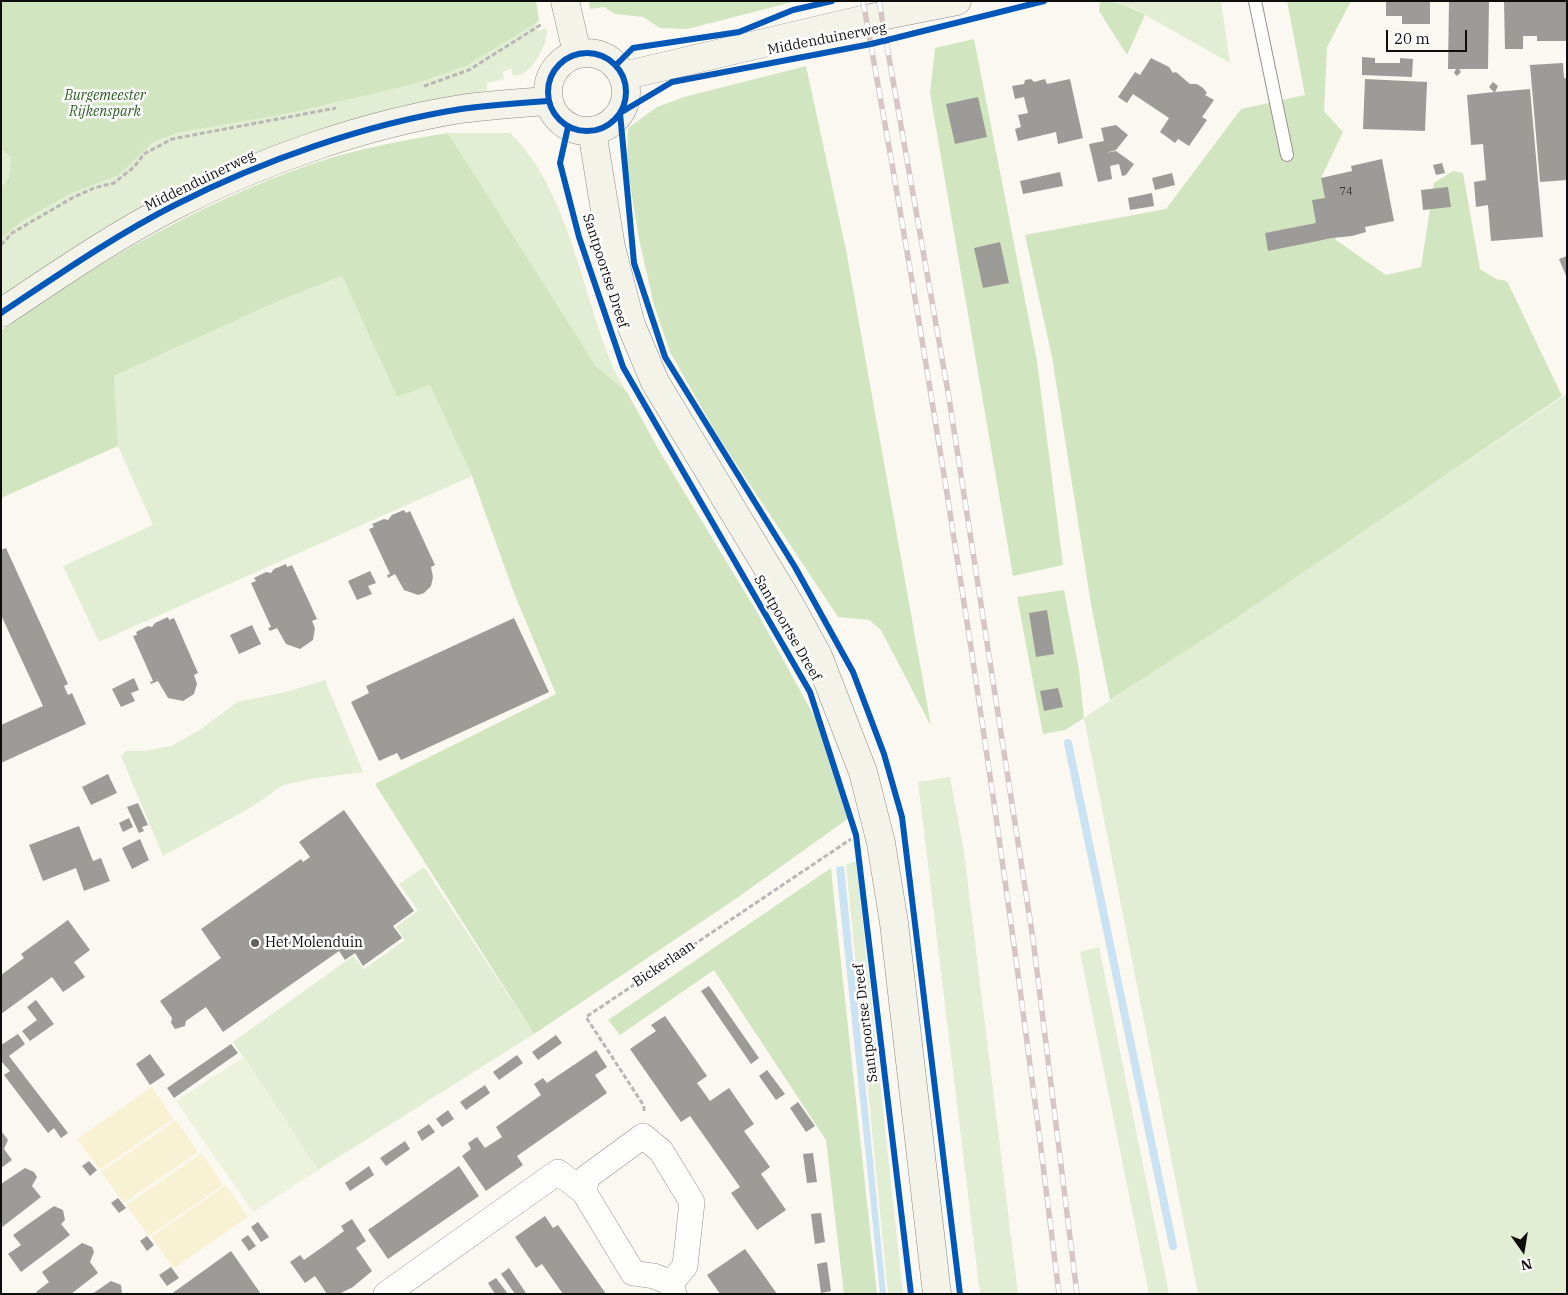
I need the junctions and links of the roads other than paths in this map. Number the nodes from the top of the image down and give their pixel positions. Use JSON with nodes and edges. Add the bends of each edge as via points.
{"nodes":[{"id":1,"x":565,"y":1,"type":"edge"},
{"id":2,"x":958,"y":1,"type":"edge"},
{"id":3,"x":1254,"y":1,"type":"edge"},
{"id":4,"x":577,"y":53,"type":"junction"},
{"id":5,"x":623,"y":76,"type":"junction"},
{"id":6,"x":548,"y":101,"type":"junction"},
{"id":7,"x":592,"y":131,"type":"junction"},
{"id":8,"x":1287,"y":155,"type":"dead end"},
{"id":9,"x":1,"y":313,"type":"edge"},
{"id":10,"x":584,"y":1192,"type":"junction"},
{"id":11,"x":673,"y":1288,"type":"edge"},
{"id":12,"x":386,"y":1294,"type":"edge"},
{"id":13,"x":937,"y":1294,"type":"edge"}],
"edges":[{"from":1,"to":4,"type":"street"},
{"from":2,"to":5,"type":"street","name":"Middenduinerweg","via":[[866,19]]},
{"from":3,"to":8,"type":"lane"},
{"from":4,"to":5,"type":"street","via":[[591,52],[604,56],[616,65]]},
{"from":4,"to":6,"type":"street","via":[[563,60],[553,71],[548,85]]},
{"from":5,"to":7,"type":"street","via":[[625,101],[620,113],[606,126]]},
{"from":6,"to":7,"type":"street","via":[[552,111],[568,126]]},
{"from":6,"to":9,"type":"street","name":"Middenduinerweg","via":[[419,118],[266,163],[174,205]]},
{"from":7,"to":13,"type":"street","name":"Santpoortse Dreef","via":[[611,247],[631,325],[655,382],[810,641],[838,704],[862,772],[881,843],[894,923]]},
{"from":10,"to":11,"type":"street","via":[[633,1273],[654,1276]]},
{"from":10,"to":11,"type":"street","via":[[588,1177],[643,1136],[661,1151],[692,1202],[684,1266]]},
{"from":10,"to":12,"type":"street","via":[[558,1172]]}]}
